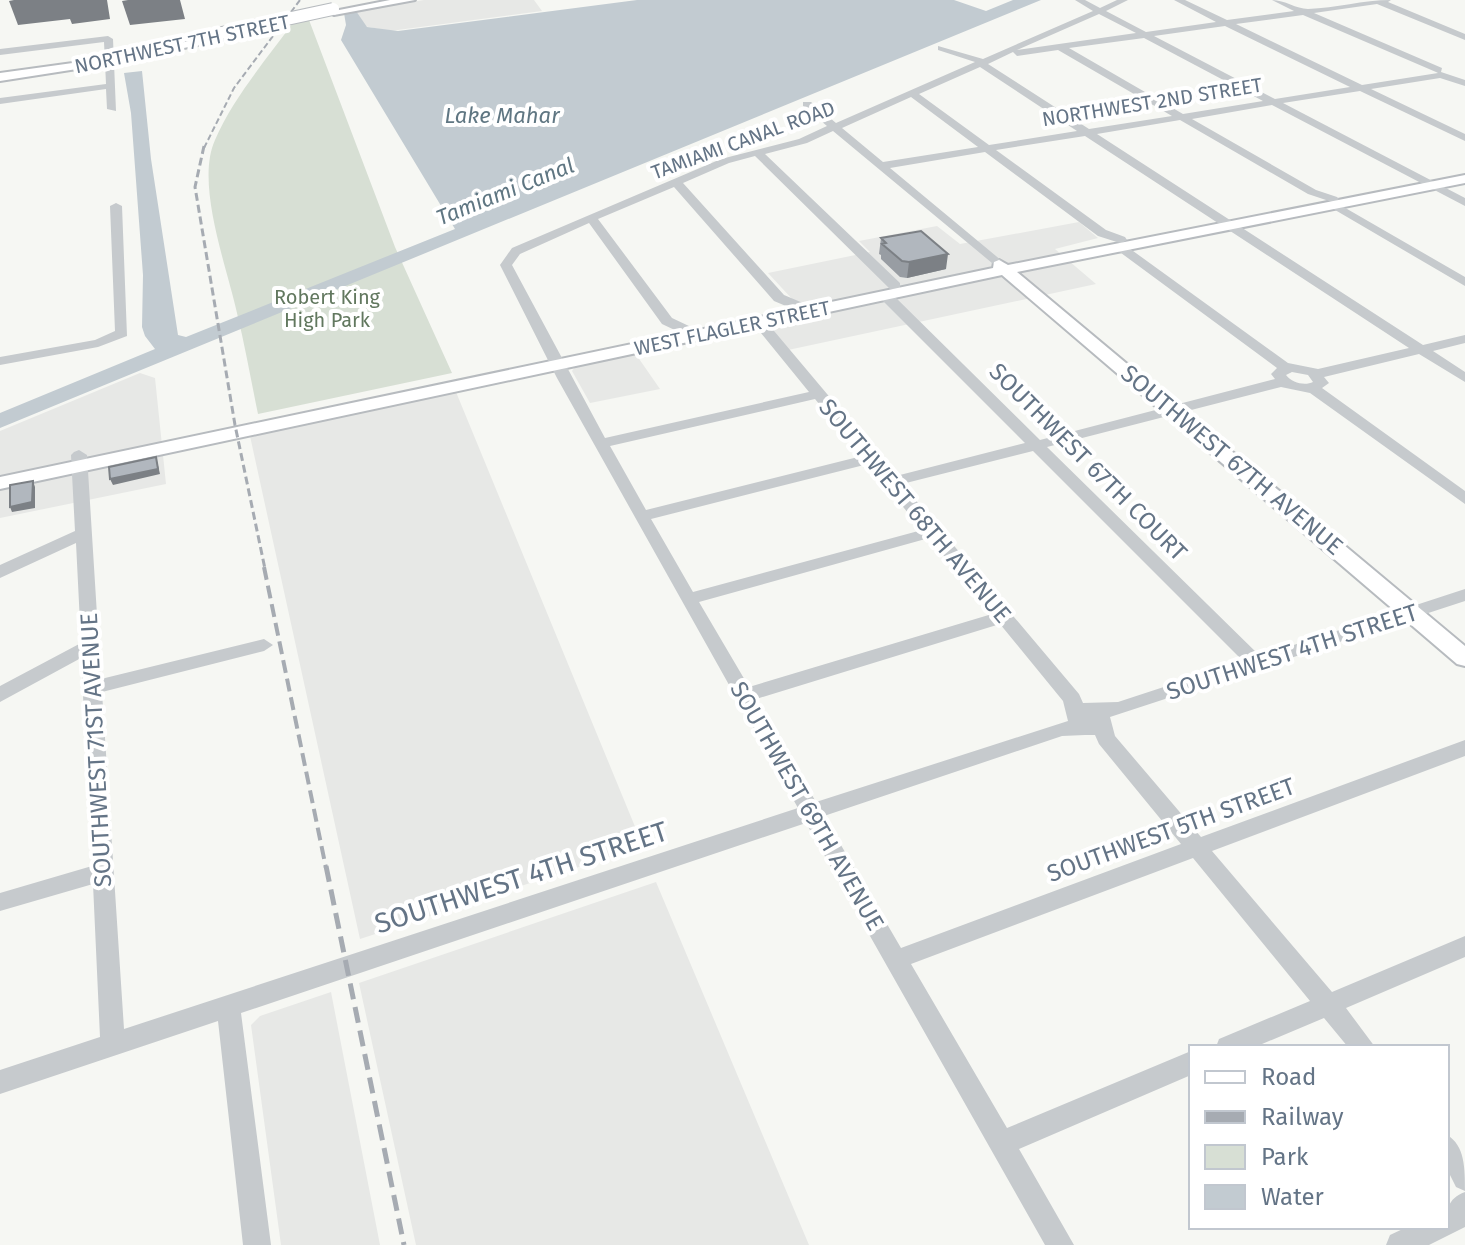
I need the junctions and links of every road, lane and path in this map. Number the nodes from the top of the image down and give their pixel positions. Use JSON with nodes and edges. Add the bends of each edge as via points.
{"nodes":[{"id":1,"x":387,"y":0,"type":"edge"},
{"id":2,"x":410,"y":0,"type":"edge"},
{"id":3,"x":1079,"y":0,"type":"edge"},
{"id":4,"x":1124,"y":0,"type":"edge"},
{"id":5,"x":1178,"y":0,"type":"edge"},
{"id":6,"x":1276,"y":0,"type":"edge"},
{"id":7,"x":1379,"y":0,"type":"edge"},
{"id":8,"x":334,"y":10,"type":"junction"},
{"id":9,"x":1100,"y":11,"type":"junction"},
{"id":10,"x":1303,"y":12,"type":"junction"},
{"id":11,"x":1227,"y":23,"type":"junction"},
{"id":12,"x":1146,"y":35,"type":"junction"},
{"id":13,"x":1042,"y":36,"type":"junction"},
{"id":14,"x":1465,"y":37,"type":"edge"},
{"id":15,"x":1061,"y":47,"type":"junction"},
{"id":16,"x":941,"y":48,"type":"dead end"},
{"id":17,"x":0,"y":52,"type":"edge"},
{"id":18,"x":1004,"y":53,"type":"junction"},
{"id":19,"x":108,"y":59,"type":"junction"},
{"id":20,"x":982,"y":62,"type":"junction"},
{"id":21,"x":1465,"y":69,"type":"edge"},
{"id":22,"x":1440,"y":73,"type":"junction"},
{"id":23,"x":0,"y":74,"type":"edge"},
{"id":24,"x":1465,"y":83,"type":"edge"},
{"id":25,"x":110,"y":86,"type":"junction"},
{"id":26,"x":1358,"y":86,"type":"junction"},
{"id":27,"x":911,"y":93,"type":"junction"},
{"id":28,"x":0,"y":101,"type":"edge"},
{"id":29,"x":1271,"y":101,"type":"junction"},
{"id":30,"x":807,"y":104,"type":"dead end"},
{"id":31,"x":112,"y":109,"type":"dead end"},
{"id":32,"x":1180,"y":116,"type":"junction"},
{"id":33,"x":834,"y":126,"type":"junction"},
{"id":34,"x":1085,"y":132,"type":"junction"},
{"id":35,"x":1465,"y":138,"type":"edge"},
{"id":36,"x":986,"y":148,"type":"junction"},
{"id":37,"x":757,"y":152,"type":"junction"},
{"id":38,"x":881,"y":166,"type":"junction"},
{"id":39,"x":1465,"y":173,"type":"edge"},
{"id":40,"x":1465,"y":179,"type":"edge"},
{"id":41,"x":676,"y":182,"type":"junction"},
{"id":42,"x":1428,"y":184,"type":"junction"},
{"id":43,"x":1324,"y":200,"type":"junction"},
{"id":44,"x":1465,"y":203,"type":"edge"},
{"id":45,"x":116,"y":206,"type":"dead end"},
{"id":46,"x":591,"y":218,"type":"junction"},
{"id":47,"x":1227,"y":223,"type":"junction"},
{"id":48,"x":1113,"y":241,"type":"junction"},
{"id":49,"x":508,"y":259,"type":"joint"},
{"id":50,"x":1001,"y":267,"type":"junction"},
{"id":51,"x":1465,"y":282,"type":"edge"},
{"id":52,"x":890,"y":290,"type":"junction"},
{"id":53,"x":779,"y":304,"type":"junction"},
{"id":54,"x":759,"y":322,"type":"junction"},
{"id":55,"x":667,"y":328,"type":"junction"},
{"id":56,"x":1465,"y":339,"type":"edge"},
{"id":57,"x":1421,"y":349,"type":"junction"},
{"id":58,"x":0,"y":361,"type":"edge"},
{"id":59,"x":555,"y":362,"type":"junction"},
{"id":60,"x":1284,"y":375,"type":"junction"},
{"id":61,"x":1465,"y":378,"type":"edge"},
{"id":62,"x":1316,"y":381,"type":"junction"},
{"id":63,"x":818,"y":394,"type":"junction"},
{"id":64,"x":1170,"y":409,"type":"junction"},
{"id":65,"x":601,"y":444,"type":"junction"},
{"id":66,"x":1036,"y":445,"type":"junction"},
{"id":67,"x":872,"y":458,"type":"junction"},
{"id":68,"x":79,"y":461,"type":"junction"},
{"id":69,"x":0,"y":470,"type":"edge"},
{"id":70,"x":892,"y":482,"type":"junction"},
{"id":71,"x":0,"y":483,"type":"edge"},
{"id":72,"x":1465,"y":499,"type":"edge"},
{"id":73,"x":641,"y":516,"type":"junction"},
{"id":74,"x":933,"y":532,"type":"junction"},
{"id":75,"x":84,"y":533,"type":"junction"},
{"id":76,"x":0,"y":572,"type":"edge"},
{"id":77,"x":1465,"y":595,"type":"edge"},
{"id":78,"x":688,"y":599,"type":"junction"},
{"id":79,"x":1411,"y":612,"type":"junction"},
{"id":80,"x":1004,"y":617,"type":"junction"},
{"id":81,"x":91,"y":645,"type":"junction"},
{"id":82,"x":264,"y":645,"type":"dead end"},
{"id":83,"x":1465,"y":658,"type":"edge"},
{"id":84,"x":1256,"y":663,"type":"junction"},
{"id":85,"x":93,"y":688,"type":"junction"},
{"id":86,"x":0,"y":695,"type":"edge"},
{"id":87,"x":743,"y":696,"type":"junction"},
{"id":88,"x":1086,"y":720,"type":"junction"},
{"id":89,"x":1465,"y":748,"type":"edge"},
{"id":90,"x":811,"y":812,"type":"junction"},
{"id":91,"x":1197,"y":848,"type":"junction"},
{"id":92,"x":102,"y":872,"type":"junction"},
{"id":93,"x":0,"y":902,"type":"edge"},
{"id":94,"x":1465,"y":946,"type":"edge"},
{"id":95,"x":895,"y":960,"type":"junction"},
{"id":96,"x":1328,"y":1005,"type":"junction"},
{"id":97,"x":228,"y":1006,"type":"junction"},
{"id":98,"x":113,"y":1044,"type":"junction"},
{"id":99,"x":1233,"y":1045,"type":"edge"},
{"id":100,"x":1361,"y":1045,"type":"edge"},
{"id":101,"x":1189,"y":1064,"type":"edge"},
{"id":102,"x":0,"y":1082,"type":"edge"},
{"id":103,"x":1001,"y":1144,"type":"junction"},
{"id":104,"x":1432,"y":1229,"type":"edge"},
{"id":105,"x":257,"y":1245,"type":"edge"},
{"id":106,"x":1060,"y":1245,"type":"edge"},
{"id":107,"x":1400,"y":1245,"type":"edge"}],
"edges":[{"from":1,"to":8,"type":"main road","name":"NORTHWEST 7TH STREET"},
{"from":2,"to":8,"type":"main road","name":"NORTHWEST 7TH STREET"},
{"from":3,"to":9,"type":"street"},
{"from":4,"to":9,"type":"street","name":"TAMIAMI CANAL ROAD"},
{"from":5,"to":11,"type":"street"},
{"from":6,"to":10,"type":"street"},
{"from":7,"to":10,"type":"street"},
{"from":7,"to":14,"type":"street"},
{"from":8,"to":19,"type":"main road","name":"NORTHWEST 7TH STREET","bridge":true},
{"from":9,"to":12,"type":"street"},
{"from":9,"to":13,"type":"street","name":"TAMIAMI CANAL ROAD"},
{"from":10,"to":11,"type":"street"},
{"from":10,"to":22,"type":"street"},
{"from":11,"to":12,"type":"street"},
{"from":11,"to":26,"type":"street"},
{"from":12,"to":15,"type":"street"},
{"from":12,"to":29,"type":"street"},
{"from":13,"to":15,"type":"street"},
{"from":13,"to":18,"type":"street","name":"TAMIAMI CANAL ROAD"},
{"from":15,"to":18,"type":"street"},
{"from":15,"to":32,"type":"street"},
{"from":16,"to":20,"type":"street"},
{"from":17,"to":19,"type":"street","via":[[108,39]]},
{"from":18,"to":20,"type":"street","name":"TAMIAMI CANAL ROAD"},
{"from":19,"to":23,"type":"main road","name":"NORTHWEST 7TH STREET"},
{"from":19,"to":25,"type":"street"},
{"from":20,"to":27,"type":"street","name":"TAMIAMI CANAL ROAD"},
{"from":20,"to":34,"type":"street"},
{"from":21,"to":22,"type":"street","name":"NORTHWEST 2ND STREET"},
{"from":22,"to":24,"type":"street"},
{"from":22,"to":26,"type":"street","name":"NORTHWEST 2ND STREET"},
{"from":25,"to":28,"type":"street"},
{"from":25,"to":31,"type":"street"},
{"from":26,"to":29,"type":"street","name":"NORTHWEST 2ND STREET"},
{"from":26,"to":35,"type":"street"},
{"from":27,"to":33,"type":"street","name":"TAMIAMI CANAL ROAD"},
{"from":27,"to":36,"type":"street"},
{"from":29,"to":32,"type":"street","name":"NORTHWEST 2ND STREET"},
{"from":29,"to":42,"type":"street"},
{"from":30,"to":33,"type":"street"},
{"from":32,"to":34,"type":"street","name":"NORTHWEST 2ND STREET"},
{"from":32,"to":43,"type":"street"},
{"from":33,"to":37,"type":"street","name":"TAMIAMI CANAL ROAD","via":[[794,144]]},
{"from":33,"to":38,"type":"street"},
{"from":34,"to":36,"type":"street","name":"NORTHWEST 2ND STREET"},
{"from":34,"to":47,"type":"street"},
{"from":36,"to":38,"type":"street","name":"NORTHWEST 2ND STREET"},
{"from":36,"to":48,"type":"street"},
{"from":37,"to":41,"type":"street","name":"TAMIAMI CANAL ROAD"},
{"from":37,"to":52,"type":"street","name":"SOUTHWEST 67TH COURT"},
{"from":38,"to":50,"type":"street"},
{"from":39,"to":42,"type":"main road","name":"WEST FLAGLER STREET"},
{"from":40,"to":42,"type":"main road","name":"WEST FLAGLER STREET"},
{"from":41,"to":46,"type":"street","name":"TAMIAMI CANAL ROAD"},
{"from":41,"to":53,"type":"street"},
{"from":42,"to":43,"type":"main road","name":"WEST FLAGLER STREET"},
{"from":42,"to":44,"type":"street"},
{"from":43,"to":47,"type":"main road","name":"WEST FLAGLER STREET"},
{"from":43,"to":51,"type":"street"},
{"from":45,"to":58,"type":"street","via":[[124,328],[119,336]]},
{"from":46,"to":49,"type":"street","name":"TAMIAMI CANAL ROAD"},
{"from":46,"to":55,"type":"street"},
{"from":47,"to":48,"type":"main road","name":"WEST FLAGLER STREET"},
{"from":47,"to":57,"type":"street"},
{"from":48,"to":50,"type":"main road","name":"WEST FLAGLER STREET"},
{"from":48,"to":60,"type":"street"},
{"from":49,"to":59,"type":"street","name":"SOUTHWEST 69TH AVENUE","via":[[507,267]]},
{"from":50,"to":52,"type":"main road","name":"WEST FLAGLER STREET"},
{"from":50,"to":64,"type":"main road","name":"SOUTHWEST 67TH AVENUE"},
{"from":52,"to":53,"type":"main road","name":"WEST FLAGLER STREET","via":[[798,306]]},
{"from":52,"to":54,"type":"main road","name":"WEST FLAGLER STREET"},
{"from":52,"to":66,"type":"street","name":"SOUTHWEST 67TH COURT"},
{"from":53,"to":55,"type":"main road","name":"WEST FLAGLER STREET","via":[[686,330]]},
{"from":54,"to":59,"type":"main road","name":"WEST FLAGLER STREET"},
{"from":54,"to":63,"type":"street","name":"SOUTHWEST 68TH AVENUE"},
{"from":55,"to":59,"type":"main road","name":"WEST FLAGLER STREET"},
{"from":56,"to":57,"type":"street"},
{"from":57,"to":61,"type":"street"},
{"from":57,"to":62,"type":"street"},
{"from":59,"to":65,"type":"street","name":"SOUTHWEST 69TH AVENUE"},
{"from":59,"to":68,"type":"main road","name":"WEST FLAGLER STREET"},
{"from":60,"to":62,"type":"street","via":[[1295,388]]},
{"from":60,"to":64,"type":"street"},
{"from":62,"to":72,"type":"street"},
{"from":63,"to":65,"type":"street"},
{"from":63,"to":67,"type":"street","name":"SOUTHWEST 68TH AVENUE"},
{"from":64,"to":66,"type":"street"},
{"from":64,"to":79,"type":"main road","name":"SOUTHWEST 67TH AVENUE"},
{"from":65,"to":73,"type":"street","name":"SOUTHWEST 69TH AVENUE"},
{"from":66,"to":70,"type":"street"},
{"from":66,"to":84,"type":"street","name":"SOUTHWEST 67TH COURT"},
{"from":67,"to":70,"type":"street","name":"SOUTHWEST 68TH AVENUE"},
{"from":67,"to":73,"type":"street"},
{"from":68,"to":69,"type":"main road","name":"WEST FLAGLER STREET"},
{"from":68,"to":71,"type":"main road","name":"WEST FLAGLER STREET"},
{"from":68,"to":75,"type":"street","name":"SOUTHWEST 71ST AVENUE"},
{"from":70,"to":74,"type":"street","name":"SOUTHWEST 68TH AVENUE"},
{"from":73,"to":78,"type":"street","name":"SOUTHWEST 69TH AVENUE"},
{"from":74,"to":78,"type":"street"},
{"from":74,"to":80,"type":"street","name":"SOUTHWEST 68TH AVENUE"},
{"from":75,"to":76,"type":"street"},
{"from":75,"to":81,"type":"street","name":"SOUTHWEST 71ST AVENUE"},
{"from":77,"to":79,"type":"street","name":"SOUTHWEST 4TH STREET"},
{"from":78,"to":87,"type":"street","name":"SOUTHWEST 69TH AVENUE"},
{"from":79,"to":83,"type":"main road","name":"SOUTHWEST 67TH AVENUE"},
{"from":79,"to":84,"type":"street","name":"SOUTHWEST 4TH STREET"},
{"from":80,"to":87,"type":"street"},
{"from":80,"to":88,"type":"street","name":"SOUTHWEST 68TH AVENUE"},
{"from":81,"to":85,"type":"street","name":"SOUTHWEST 71ST AVENUE"},
{"from":81,"to":86,"type":"street"},
{"from":82,"to":85,"type":"street"},
{"from":84,"to":88,"type":"street","name":"SOUTHWEST 4TH STREET"},
{"from":85,"to":92,"type":"street","name":"SOUTHWEST 71ST AVENUE"},
{"from":87,"to":90,"type":"street","name":"SOUTHWEST 69TH AVENUE"},
{"from":88,"to":90,"type":"street","name":"SOUTHWEST 4TH STREET"},
{"from":88,"to":91,"type":"street","name":"SOUTHWEST 68TH AVENUE"},
{"from":89,"to":91,"type":"street","name":"SOUTHWEST 5TH STREET"},
{"from":90,"to":95,"type":"street","name":"SOUTHWEST 69TH AVENUE"},
{"from":90,"to":97,"type":"street","name":"SOUTHWEST 4TH STREET"},
{"from":91,"to":95,"type":"street","name":"SOUTHWEST 5TH STREET"},
{"from":91,"to":96,"type":"street","name":"SOUTHWEST 68TH AVENUE"},
{"from":92,"to":93,"type":"street"},
{"from":92,"to":98,"type":"street","name":"SOUTHWEST 71ST AVENUE"},
{"from":94,"to":96,"type":"street"},
{"from":95,"to":103,"type":"street","name":"SOUTHWEST 69TH AVENUE"},
{"from":96,"to":99,"type":"street"},
{"from":96,"to":100,"type":"street","name":"SOUTHWEST 68TH AVENUE"},
{"from":97,"to":98,"type":"street","name":"SOUTHWEST 4TH STREET"},
{"from":97,"to":105,"type":"street"},
{"from":98,"to":102,"type":"street","name":"SOUTHWEST 4TH STREET"},
{"from":101,"to":103,"type":"street"},
{"from":103,"to":106,"type":"street","name":"SOUTHWEST 69TH AVENUE"},
{"from":104,"to":107,"type":"street"}]}
